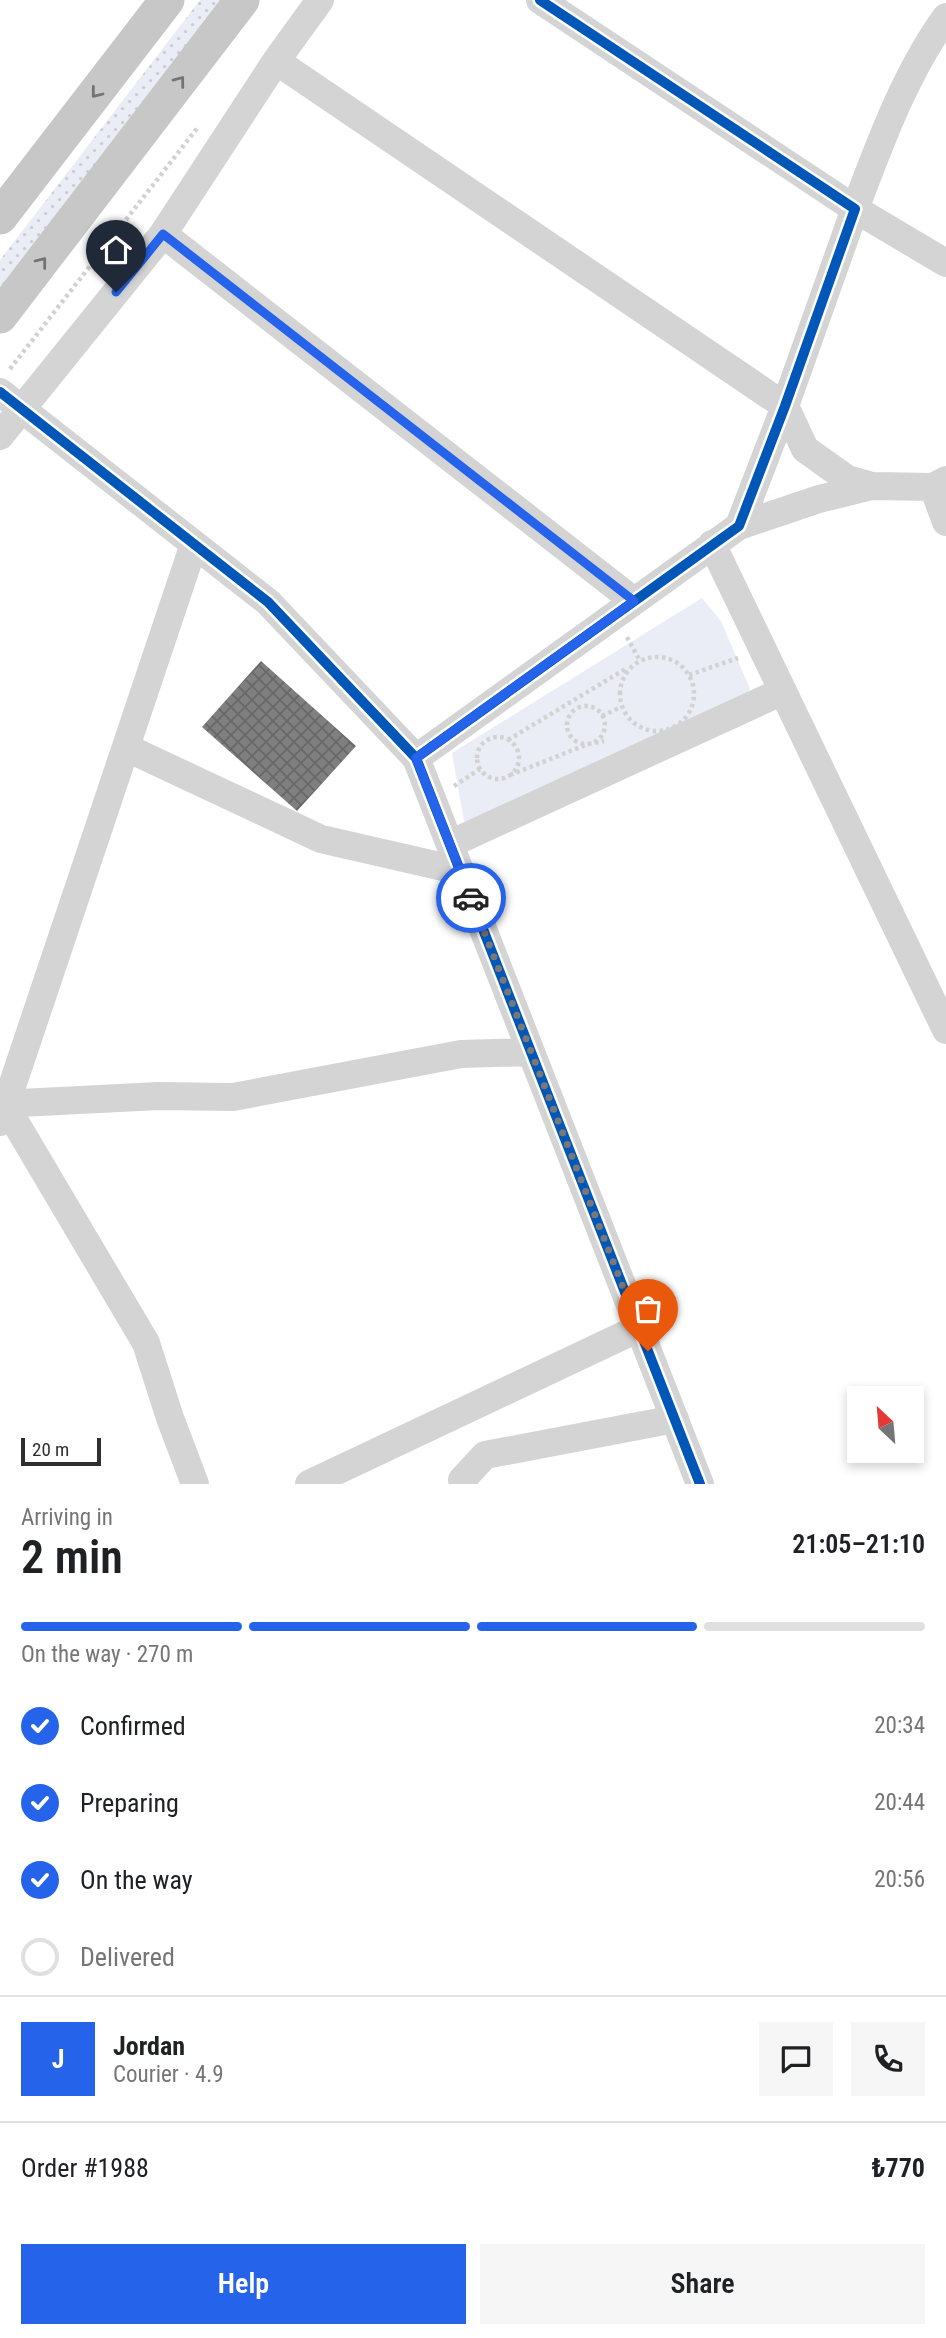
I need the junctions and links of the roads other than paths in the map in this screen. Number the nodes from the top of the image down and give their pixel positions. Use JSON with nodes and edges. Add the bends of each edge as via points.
{"nodes":[{"id":1,"x":167,"y":0,"type":"edge"},
{"id":2,"x":242,"y":0,"type":"edge"},
{"id":3,"x":320,"y":0,"type":"edge"},
{"id":4,"x":540,"y":0,"type":"edge"},
{"id":5,"x":946,"y":17,"type":"edge"},
{"id":6,"x":276,"y":61,"type":"junction"},
{"id":7,"x":855,"y":209,"type":"junction"},
{"id":8,"x":0,"y":217,"type":"edge"},
{"id":9,"x":163,"y":234,"type":"junction"},
{"id":10,"x":946,"y":263,"type":"edge"},
{"id":11,"x":0,"y":316,"type":"edge"},
{"id":12,"x":10,"y":391,"type":"edge"},
{"id":13,"x":785,"y":406,"type":"junction"},
{"id":14,"x":0,"y":435,"type":"edge"},
{"id":15,"x":0,"y":445,"type":"edge"},
{"id":16,"x":939,"y":484,"type":"edge"},
{"id":17,"x":872,"y":486,"type":"junction"},
{"id":18,"x":946,"y":522,"type":"edge"},
{"id":19,"x":739,"y":526,"type":"junction"},
{"id":20,"x":194,"y":544,"type":"junction"},
{"id":21,"x":712,"y":544,"type":"junction"},
{"id":22,"x":634,"y":601,"type":"junction"},
{"id":23,"x":783,"y":691,"type":"junction"},
{"id":24,"x":127,"y":748,"type":"junction"},
{"id":25,"x":416,"y":758,"type":"junction"},
{"id":26,"x":450,"y":844,"type":"junction"},
{"id":27,"x":461,"y":872,"type":"junction"},
{"id":28,"x":946,"y":1030,"type":"edge"},
{"id":29,"x":531,"y":1052,"type":"junction"},
{"id":30,"x":2,"y":1110,"type":"edge"},
{"id":31,"x":639,"y":1328,"type":"junction"},
{"id":32,"x":675,"y":1419,"type":"junction"},
{"id":33,"x":462,"y":1480,"type":"dead end"},
{"id":34,"x":195,"y":1484,"type":"edge"},
{"id":35,"x":309,"y":1484,"type":"edge"},
{"id":36,"x":701,"y":1484,"type":"edge"}],
"edges":[{"from":1,"to":8,"type":"main road","one_way":true},
{"from":11,"to":2,"type":"main road","one_way":true},
{"from":3,"to":6,"type":"street"},
{"from":4,"to":7,"type":"street"},
{"from":5,"to":7,"type":"street","via":[[929,40],[887,125]]},
{"from":6,"to":9,"type":"street"},
{"from":6,"to":13,"type":"street"},
{"from":7,"to":10,"type":"street"},
{"from":7,"to":13,"type":"street"},
{"from":9,"to":12,"type":"street"},
{"from":9,"to":22,"type":"street"},
{"from":12,"to":14,"type":"street"},
{"from":12,"to":20,"type":"street"},
{"from":13,"to":17,"type":"street","via":[[805,449],[847,479]]},
{"from":13,"to":19,"type":"street"},
{"from":14,"to":15,"type":"street"},
{"from":16,"to":17,"type":"street"},
{"from":16,"to":18,"type":"street"},
{"from":17,"to":19,"type":"street"},
{"from":19,"to":21,"type":"street"},
{"from":20,"to":24,"type":"street"},
{"from":20,"to":25,"type":"street","via":[[268,602]]},
{"from":21,"to":22,"type":"street"},
{"from":21,"to":23,"type":"street"},
{"from":22,"to":25,"type":"street"},
{"from":23,"to":26,"type":"street"},
{"from":23,"to":28,"type":"street"},
{"from":24,"to":27,"type":"street","via":[[321,839]]},
{"from":24,"to":30,"type":"street"},
{"from":25,"to":26,"type":"street"},
{"from":26,"to":27,"type":"street"},
{"from":27,"to":29,"type":"street"},
{"from":29,"to":30,"type":"street","via":[[461,1054],[233,1097],[159,1096]]},
{"from":29,"to":31,"type":"street"},
{"from":30,"to":34,"type":"street","via":[[146,1343]]},
{"from":31,"to":32,"type":"street"},
{"from":31,"to":35,"type":"street"},
{"from":32,"to":33,"type":"street","via":[[485,1455]]},
{"from":32,"to":36,"type":"street"}]}
